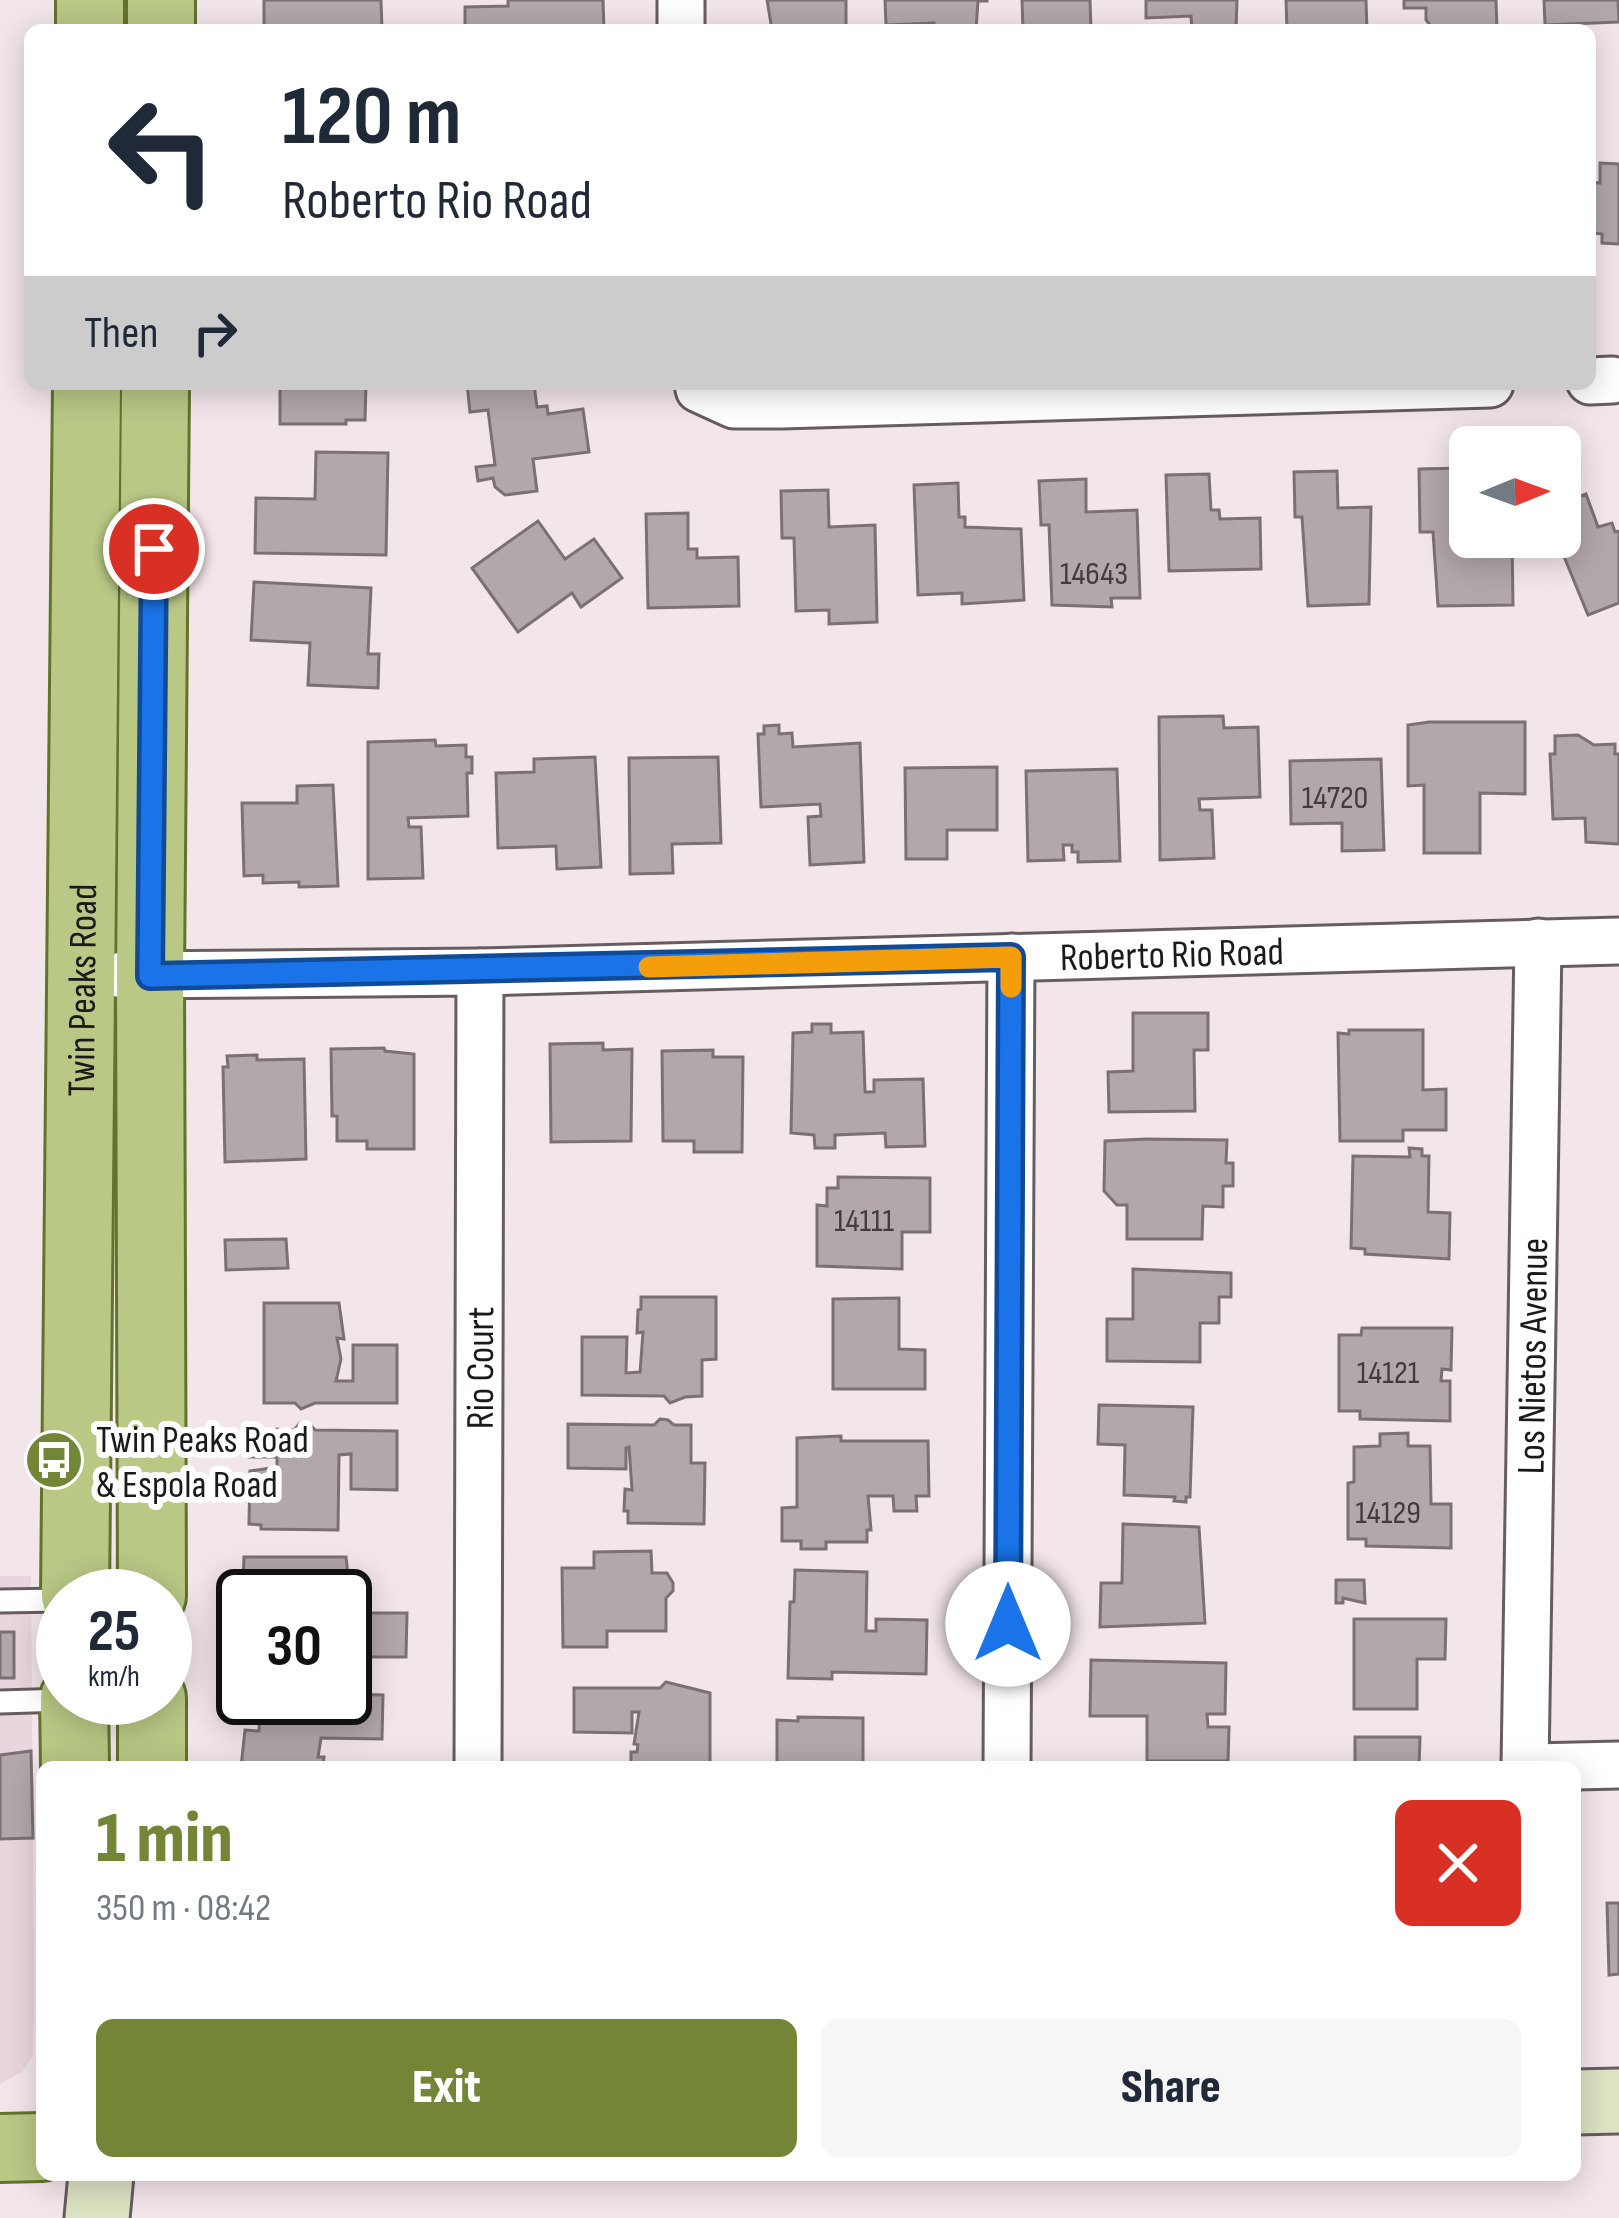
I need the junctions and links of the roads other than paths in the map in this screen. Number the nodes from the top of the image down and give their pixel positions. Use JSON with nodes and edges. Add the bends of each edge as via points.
{"nodes":[{"id":1,"x":86,"y":390,"type":"edge"},
{"id":2,"x":155,"y":390,"type":"edge"},
{"id":3,"x":701,"y":390,"type":"edge"},
{"id":4,"x":1279,"y":390,"type":"edge"},
{"id":5,"x":1619,"y":941,"type":"edge"},
{"id":6,"x":1538,"y":942,"type":"junction"},
{"id":7,"x":1011,"y":957,"type":"junction"},
{"id":8,"x":480,"y":972,"type":"junction"},
{"id":9,"x":79,"y":974,"type":"junction"},
{"id":10,"x":150,"y":976,"type":"junction"},
{"id":11,"x":75,"y":1569,"type":"edge"},
{"id":12,"x":152,"y":1569,"type":"edge"},
{"id":13,"x":36,"y":1600,"type":"edge"},
{"id":14,"x":0,"y":1601,"type":"edge"},
{"id":15,"x":36,"y":1701,"type":"edge"},
{"id":16,"x":0,"y":1702,"type":"edge"},
{"id":17,"x":74,"y":1725,"type":"edge"},
{"id":18,"x":152,"y":1725,"type":"edge"},
{"id":19,"x":75,"y":1761,"type":"edge"},
{"id":20,"x":152,"y":1761,"type":"edge"},
{"id":21,"x":478,"y":1761,"type":"edge"},
{"id":22,"x":1007,"y":1761,"type":"edge"},
{"id":23,"x":1528,"y":1761,"type":"edge"},
{"id":24,"x":1581,"y":1766,"type":"edge"},
{"id":25,"x":1619,"y":1766,"type":"edge"},
{"id":26,"x":1619,"y":2101,"type":"edge"},
{"id":27,"x":1581,"y":2102,"type":"edge"},
{"id":28,"x":36,"y":2146,"type":"edge"},
{"id":29,"x":0,"y":2148,"type":"edge"},
{"id":30,"x":100,"y":2181,"type":"edge"},
{"id":31,"x":97,"y":2218,"type":"edge"}],
"edges":[{"from":1,"to":9,"type":"main road","name":"Twin Peaks Road"},
{"from":2,"to":10,"type":"main road","name":"Twin Peaks Road"},
{"from":3,"to":4,"type":"street","via":[[734,405]]},
{"from":5,"to":6,"type":"street","name":"Roberto Rio Road"},
{"from":6,"to":7,"type":"street","name":"Roberto Rio Road"},
{"from":6,"to":23,"type":"street","name":"Los Nietos Avenue"},
{"from":7,"to":8,"type":"street","name":"Roberto Rio Road"},
{"from":7,"to":22,"type":"street"},
{"from":8,"to":10,"type":"street","name":"Roberto Rio Road"},
{"from":8,"to":21,"type":"street","name":"Rio Court"},
{"from":9,"to":10,"type":"street","name":"Roberto Rio Road"},
{"from":9,"to":11,"type":"main road","name":"Twin Peaks Road"},
{"from":10,"to":12,"type":"main road","name":"Twin Peaks Road"},
{"from":13,"to":14,"type":"lane"},
{"from":15,"to":16,"type":"lane"},
{"from":17,"to":19,"type":"main road"},
{"from":18,"to":20,"type":"main road"},
{"from":24,"to":25,"type":"street"},
{"from":26,"to":27,"type":"main road"},
{"from":28,"to":29,"type":"main road"},
{"from":30,"to":31,"type":"main road"}]}
